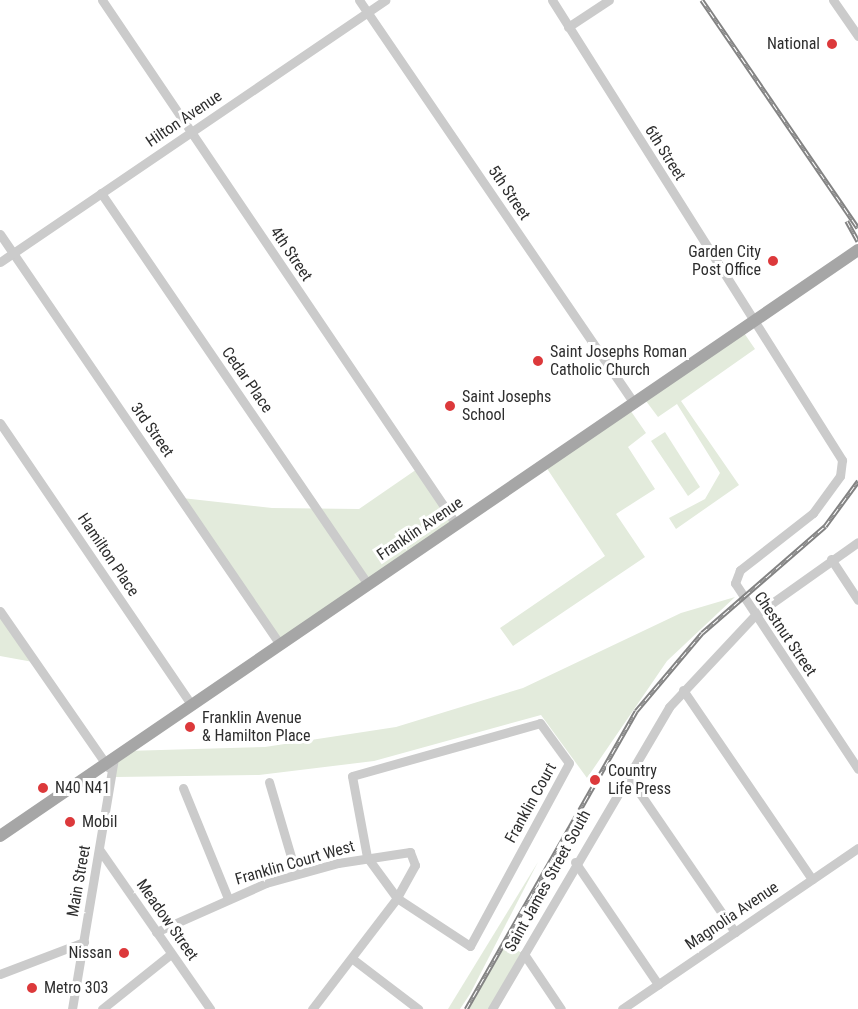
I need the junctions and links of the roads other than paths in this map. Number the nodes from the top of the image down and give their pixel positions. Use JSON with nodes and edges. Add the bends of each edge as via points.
{"nodes":[{"id":1,"x":102,"y":0,"type":"edge"},
{"id":2,"x":359,"y":0,"type":"edge"},
{"id":3,"x":385,"y":0,"type":"edge"},
{"id":4,"x":552,"y":0,"type":"edge"},
{"id":5,"x":609,"y":0,"type":"edge"},
{"id":6,"x":833,"y":0,"type":"edge"},
{"id":7,"x":367,"y":12,"type":"junction"},
{"id":8,"x":568,"y":27,"type":"junction"},
{"id":9,"x":858,"y":36,"type":"edge"},
{"id":10,"x":191,"y":132,"type":"junction"},
{"id":11,"x":101,"y":193,"type":"junction"},
{"id":12,"x":0,"y":234,"type":"edge"},
{"id":13,"x":858,"y":250,"type":"edge"},
{"id":14,"x":13,"y":253,"type":"junction"},
{"id":15,"x":0,"y":262,"type":"edge"},
{"id":16,"x":754,"y":321,"type":"junction"},
{"id":17,"x":634,"y":403,"type":"junction"},
{"id":18,"x":0,"y":423,"type":"edge"},
{"id":19,"x":456,"y":524,"type":"junction"},
{"id":20,"x":858,"y":542,"type":"edge"},
{"id":21,"x":831,"y":559,"type":"junction"},
{"id":22,"x":368,"y":584,"type":"junction"},
{"id":23,"x":858,"y":600,"type":"edge"},
{"id":24,"x":0,"y":611,"type":"edge"},
{"id":25,"x":755,"y":615,"type":"junction"},
{"id":26,"x":280,"y":644,"type":"junction"},
{"id":27,"x":683,"y":690,"type":"junction"},
{"id":28,"x":191,"y":704,"type":"junction"},
{"id":29,"x":110,"y":765,"type":"junction"},
{"id":30,"x":858,"y":769,"type":"edge"},
{"id":31,"x":626,"y":773,"type":"junction"},
{"id":32,"x":269,"y":782,"type":"dead end"},
{"id":33,"x":183,"y":788,"type":"dead end"},
{"id":34,"x":0,"y":836,"type":"edge"},
{"id":35,"x":858,"y":848,"type":"edge"},
{"id":36,"x":99,"y":849,"type":"junction"},
{"id":37,"x":367,"y":857,"type":"junction"},
{"id":38,"x":575,"y":862,"type":"junction"},
{"id":39,"x":296,"y":874,"type":"junction"},
{"id":40,"x":812,"y":879,"type":"junction"},
{"id":41,"x":228,"y":898,"type":"junction"},
{"id":42,"x":397,"y":898,"type":"junction"},
{"id":43,"x":156,"y":932,"type":"junction"},
{"id":44,"x":735,"y":932,"type":"junction"},
{"id":45,"x":84,"y":942,"type":"junction"},
{"id":46,"x":171,"y":954,"type":"junction"},
{"id":47,"x":524,"y":954,"type":"junction"},
{"id":48,"x":354,"y":960,"type":"junction"},
{"id":49,"x":0,"y":974,"type":"edge"},
{"id":50,"x":658,"y":984,"type":"junction"},
{"id":51,"x":72,"y":1009,"type":"edge"},
{"id":52,"x":102,"y":1009,"type":"edge"},
{"id":53,"x":210,"y":1009,"type":"edge"},
{"id":54,"x":312,"y":1009,"type":"edge"},
{"id":55,"x":418,"y":1009,"type":"edge"},
{"id":56,"x":492,"y":1009,"type":"edge"},
{"id":57,"x":561,"y":1009,"type":"edge"},
{"id":58,"x":622,"y":1009,"type":"edge"}],
"edges":[{"from":1,"to":10,"type":"street","name":"4th Street"},
{"from":2,"to":7,"type":"street","name":"5th Street"},
{"from":3,"to":7,"type":"street","name":"Hilton Avenue"},
{"from":4,"to":8,"type":"street","name":"6th Street"},
{"from":5,"to":8,"type":"street"},
{"from":6,"to":9,"type":"street"},
{"from":7,"to":10,"type":"street","name":"Hilton Avenue"},
{"from":7,"to":17,"type":"street","name":"5th Street"},
{"from":8,"to":16,"type":"street","name":"6th Street"},
{"from":10,"to":11,"type":"street","name":"Hilton Avenue"},
{"from":10,"to":19,"type":"street","name":"4th Street"},
{"from":11,"to":14,"type":"street","name":"Hilton Avenue"},
{"from":11,"to":22,"type":"street","name":"Cedar Place"},
{"from":12,"to":14,"type":"street","name":"3rd Street"},
{"from":13,"to":16,"type":"main road","name":"Franklin Avenue"},
{"from":14,"to":15,"type":"street","name":"Hilton Avenue"},
{"from":14,"to":26,"type":"street","name":"3rd Street"},
{"from":16,"to":17,"type":"main road","name":"Franklin Avenue"},
{"from":16,"to":25,"type":"street","name":"Chestnut Street","via":[[843,464],[807,519],[738,573],[736,586]]},
{"from":17,"to":19,"type":"main road","name":"Franklin Avenue"},
{"from":18,"to":28,"type":"street","name":"Hamilton Place"},
{"from":19,"to":22,"type":"main road","name":"Franklin Avenue"},
{"from":20,"to":21,"type":"street","name":"Saint James Street South"},
{"from":21,"to":23,"type":"street"},
{"from":21,"to":25,"type":"street","name":"Saint James Street South"},
{"from":22,"to":26,"type":"main road","name":"Franklin Avenue"},
{"from":24,"to":29,"type":"street"},
{"from":25,"to":27,"type":"street","name":"Saint James Street South"},
{"from":25,"to":30,"type":"street","name":"Chestnut Street"},
{"from":26,"to":28,"type":"main road","name":"Franklin Avenue"},
{"from":27,"to":31,"type":"street","name":"Saint James Street South"},
{"from":27,"to":40,"type":"street"},
{"from":28,"to":29,"type":"main road","name":"Franklin Avenue"},
{"from":29,"to":34,"type":"main road","name":"Franklin Avenue"},
{"from":29,"to":36,"type":"street","name":"Main Street"},
{"from":31,"to":38,"type":"street","name":"Saint James Street South"},
{"from":31,"to":44,"type":"street"},
{"from":32,"to":39,"type":"street"},
{"from":33,"to":41,"type":"street"},
{"from":35,"to":40,"type":"street","name":"Magnolia Avenue"},
{"from":36,"to":43,"type":"street","name":"Meadow Street"},
{"from":36,"to":45,"type":"street","name":"Main Street"},
{"from":37,"to":39,"type":"street","name":"Franklin Court West"},
{"from":37,"to":42,"type":"street"},
{"from":37,"to":42,"type":"street","name":"Franklin Court West","via":[[412,854],[415,865]]},
{"from":37,"to":42,"type":"street","name":"Franklin Court","via":[[352,776],[540,723],[569,763],[470,946]]},
{"from":38,"to":47,"type":"street","name":"Saint James Street South"},
{"from":38,"to":50,"type":"street"},
{"from":39,"to":41,"type":"street","name":"Franklin Court West"},
{"from":40,"to":44,"type":"street","name":"Magnolia Avenue"},
{"from":41,"to":43,"type":"street","name":"Franklin Court West"},
{"from":42,"to":48,"type":"street"},
{"from":43,"to":46,"type":"street","name":"Meadow Street"},
{"from":44,"to":50,"type":"street","name":"Magnolia Avenue"},
{"from":45,"to":49,"type":"street"},
{"from":45,"to":51,"type":"street","name":"Main Street"},
{"from":46,"to":52,"type":"street"},
{"from":46,"to":53,"type":"street","name":"Meadow Street"},
{"from":47,"to":56,"type":"street","name":"Saint James Street South"},
{"from":47,"to":57,"type":"street"},
{"from":48,"to":54,"type":"street"},
{"from":48,"to":55,"type":"street"},
{"from":50,"to":58,"type":"street","name":"Magnolia Avenue"}]}
